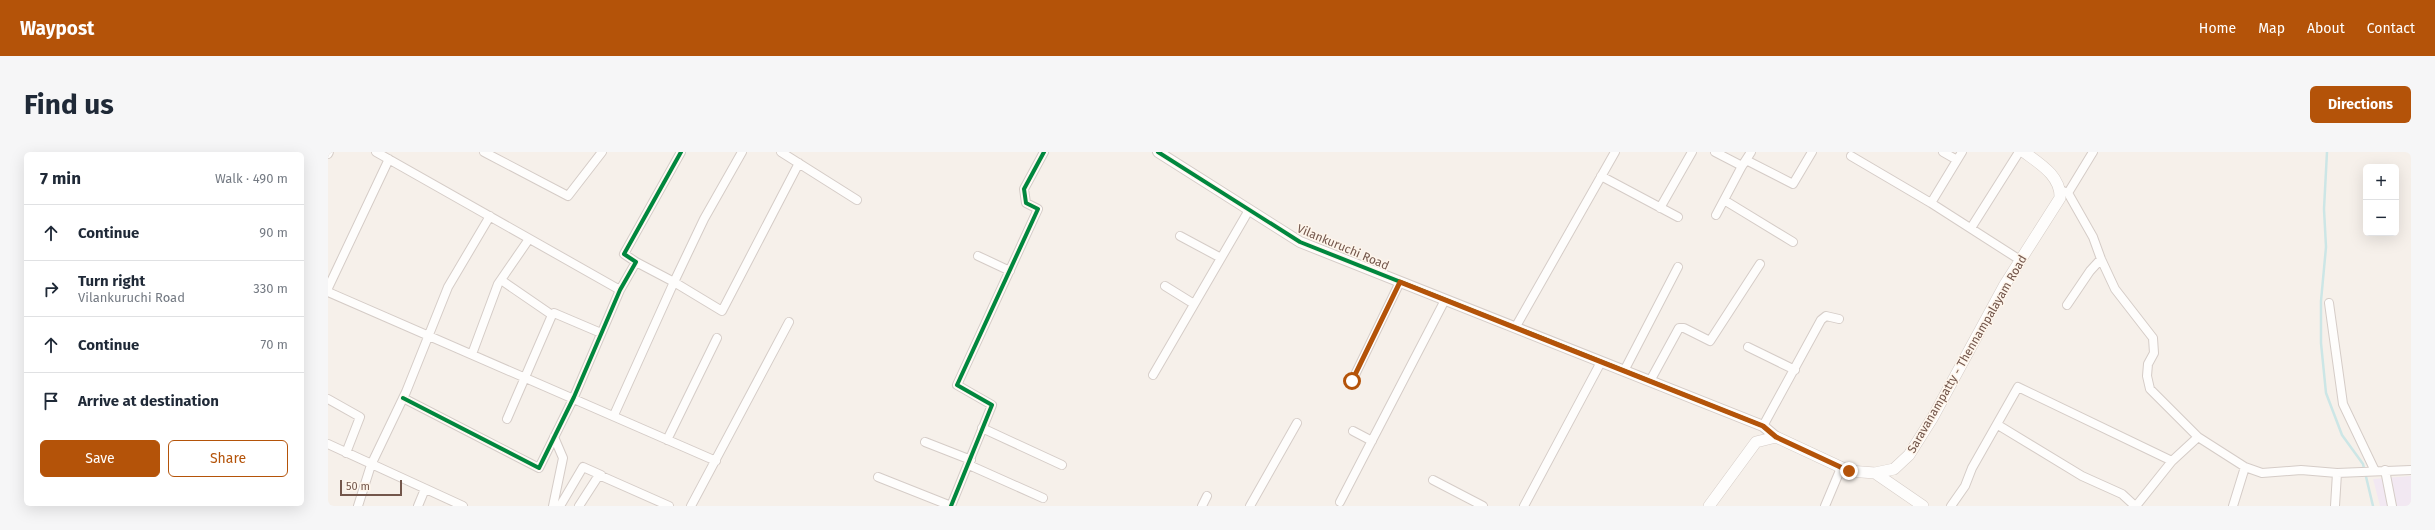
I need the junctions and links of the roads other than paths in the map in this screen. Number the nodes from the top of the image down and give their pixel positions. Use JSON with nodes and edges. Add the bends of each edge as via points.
{"nodes":[{"id":1,"x":377,"y":152,"type":"edge"},
{"id":2,"x":484,"y":152,"type":"edge"},
{"id":3,"x":602,"y":152,"type":"edge"},
{"id":4,"x":681,"y":152,"type":"edge"},
{"id":5,"x":742,"y":152,"type":"edge"},
{"id":6,"x":781,"y":152,"type":"edge"},
{"id":7,"x":1044,"y":152,"type":"edge"},
{"id":8,"x":1158,"y":152,"type":"edge"},
{"id":9,"x":1615,"y":152,"type":"edge"},
{"id":10,"x":1692,"y":152,"type":"edge"},
{"id":11,"x":1715,"y":152,"type":"edge"},
{"id":12,"x":1751,"y":152,"type":"edge"},
{"id":13,"x":1812,"y":152,"type":"edge"},
{"id":14,"x":1943,"y":152,"type":"edge"},
{"id":15,"x":1962,"y":152,"type":"edge"},
{"id":16,"x":2019,"y":152,"type":"edge"},
{"id":17,"x":2024,"y":152,"type":"edge"},
{"id":18,"x":2093,"y":152,"type":"edge"},
{"id":19,"x":1851,"y":156,"type":"dead end"},
{"id":20,"x":389,"y":159,"type":"junction"},
{"id":21,"x":1957,"y":160,"type":"junction"},
{"id":22,"x":1744,"y":163,"type":"junction"},
{"id":23,"x":800,"y":164,"type":"junction"},
{"id":24,"x":1601,"y":176,"type":"junction"},
{"id":25,"x":2064,"y":192,"type":"junction"},
{"id":26,"x":857,"y":200,"type":"dead end"},
{"id":27,"x":1724,"y":200,"type":"junction"},
{"id":28,"x":1931,"y":203,"type":"junction"},
{"id":29,"x":1660,"y":208,"type":"junction"},
{"id":30,"x":1249,"y":210,"type":"junction"},
{"id":31,"x":1716,"y":215,"type":"dead end"},
{"id":32,"x":490,"y":216,"type":"junction"},
{"id":33,"x":1678,"y":218,"type":"dead end"},
{"id":34,"x":1971,"y":228,"type":"junction"},
{"id":35,"x":1180,"y":236,"type":"dead end"},
{"id":36,"x":529,"y":239,"type":"junction"},
{"id":37,"x":1793,"y":242,"type":"dead end"},
{"id":38,"x":978,"y":256,"type":"dead end"},
{"id":39,"x":1221,"y":258,"type":"junction"},
{"id":40,"x":2101,"y":259,"type":"junction"},
{"id":41,"x":2020,"y":260,"type":"junction"},
{"id":42,"x":636,"y":262,"type":"junction"},
{"id":43,"x":1760,"y":264,"type":"dead end"},
{"id":44,"x":1678,"y":267,"type":"dead end"},
{"id":45,"x":1010,"y":271,"type":"junction"},
{"id":46,"x":500,"y":280,"type":"junction"},
{"id":47,"x":674,"y":282,"type":"junction"},
{"id":48,"x":1400,"y":282,"type":"junction"},
{"id":49,"x":1165,"y":286,"type":"dead end"},
{"id":50,"x":328,"y":288,"type":"edge"},
{"id":51,"x":620,"y":290,"type":"junction"},
{"id":52,"x":328,"y":292,"type":"edge"},
{"id":53,"x":1445,"y":300,"type":"junction"},
{"id":54,"x":1194,"y":304,"type":"junction"},
{"id":55,"x":2329,"y":304,"type":"dead end"},
{"id":56,"x":2067,"y":305,"type":"dead end"},
{"id":57,"x":552,"y":314,"type":"junction"},
{"id":58,"x":1839,"y":319,"type":"dead end"},
{"id":59,"x":789,"y":322,"type":"dead end"},
{"id":60,"x":1515,"y":328,"type":"junction"},
{"id":61,"x":601,"y":333,"type":"junction"},
{"id":62,"x":428,"y":335,"type":"junction"},
{"id":63,"x":717,"y":338,"type":"dead end"},
{"id":64,"x":1748,"y":347,"type":"dead end"},
{"id":65,"x":472,"y":354,"type":"junction"},
{"id":66,"x":1601,"y":362,"type":"junction"},
{"id":67,"x":1795,"y":370,"type":"junction"},
{"id":68,"x":1624,"y":371,"type":"junction"},
{"id":69,"x":1153,"y":375,"type":"dead end"},
{"id":70,"x":527,"y":377,"type":"junction"},
{"id":71,"x":1352,"y":381,"type":"dead end"},
{"id":72,"x":1650,"y":381,"type":"junction"},
{"id":73,"x":574,"y":397,"type":"junction"},
{"id":74,"x":403,"y":398,"type":"junction"},
{"id":75,"x":328,"y":399,"type":"edge"},
{"id":76,"x":614,"y":415,"type":"junction"},
{"id":77,"x":507,"y":419,"type":"dead end"},
{"id":78,"x":1297,"y":423,"type":"dead end"},
{"id":79,"x":1998,"y":425,"type":"junction"},
{"id":80,"x":1763,"y":426,"type":"junction"},
{"id":81,"x":982,"y":428,"type":"junction"},
{"id":82,"x":1353,"y":431,"type":"dead end"},
{"id":83,"x":554,"y":437,"type":"junction"},
{"id":84,"x":1776,"y":437,"type":"junction"},
{"id":85,"x":2198,"y":437,"type":"junction"},
{"id":86,"x":667,"y":440,"type":"junction"},
{"id":87,"x":1372,"y":441,"type":"junction"},
{"id":88,"x":926,"y":442,"type":"dead end"},
{"id":89,"x":328,"y":444,"type":"edge"},
{"id":90,"x":346,"y":453,"type":"junction"},
{"id":91,"x":716,"y":461,"type":"junction"},
{"id":92,"x":2172,"y":461,"type":"junction"},
{"id":93,"x":970,"y":463,"type":"junction"},
{"id":94,"x":371,"y":465,"type":"junction"},
{"id":95,"x":1062,"y":465,"type":"dead end"},
{"id":96,"x":1841,"y":468,"type":"junction"},
{"id":97,"x":2244,"y":468,"type":"junction"},
{"id":98,"x":2385,"y":470,"type":"junction"},
{"id":99,"x":2411,"y":470,"type":"edge"},
{"id":100,"x":2374,"y":471,"type":"junction"},
{"id":101,"x":2337,"y":473,"type":"junction"},
{"id":102,"x":1875,"y":474,"type":"junction"},
{"id":103,"x":601,"y":475,"type":"junction"},
{"id":104,"x":878,"y":477,"type":"dead end"},
{"id":105,"x":1433,"y":480,"type":"dead end"},
{"id":106,"x":425,"y":489,"type":"junction"},
{"id":107,"x":1207,"y":496,"type":"dead end"},
{"id":108,"x":1043,"y":498,"type":"dead end"},
{"id":109,"x":1340,"y":502,"type":"dead end"},
{"id":110,"x":358,"y":506,"type":"edge"},
{"id":111,"x":418,"y":506,"type":"edge"},
{"id":112,"x":463,"y":506,"type":"edge"},
{"id":113,"x":553,"y":506,"type":"edge"},
{"id":114,"x":560,"y":506,"type":"edge"},
{"id":115,"x":580,"y":506,"type":"edge"},
{"id":116,"x":669,"y":506,"type":"edge"},
{"id":117,"x":691,"y":506,"type":"edge"},
{"id":118,"x":951,"y":506,"type":"edge"},
{"id":119,"x":1202,"y":506,"type":"edge"},
{"id":120,"x":1250,"y":506,"type":"edge"},
{"id":121,"x":1483,"y":506,"type":"edge"},
{"id":122,"x":1524,"y":506,"type":"edge"},
{"id":123,"x":1709,"y":506,"type":"edge"},
{"id":124,"x":1825,"y":506,"type":"edge"},
{"id":125,"x":1923,"y":506,"type":"edge"},
{"id":126,"x":1951,"y":506,"type":"edge"},
{"id":127,"x":2136,"y":506,"type":"edge"},
{"id":128,"x":2233,"y":506,"type":"edge"},
{"id":129,"x":2336,"y":506,"type":"edge"},
{"id":130,"x":2392,"y":506,"type":"edge"}],
"edges":[{"from":1,"to":20,"type":"street"},
{"from":2,"to":3,"type":"street","via":[[568,196]]},
{"from":4,"to":42,"type":"street","via":[[624,254]]},
{"from":5,"to":47,"type":"street","via":[[704,219]]},
{"from":6,"to":23,"type":"street"},
{"from":7,"to":45,"type":"street","via":[[1024,189],[1026,203],[1038,209]]},
{"from":8,"to":30,"type":"street","name":"Vilankuruchi Road"},
{"from":9,"to":24,"type":"street"},
{"from":10,"to":29,"type":"street"},
{"from":11,"to":22,"type":"street"},
{"from":12,"to":22,"type":"street"},
{"from":13,"to":22,"type":"street","via":[[1793,184]]},
{"from":14,"to":21,"type":"street"},
{"from":15,"to":21,"type":"street"},
{"from":16,"to":34,"type":"street"},
{"from":17,"to":25,"type":"main road","via":[[2055,178]]},
{"from":18,"to":25,"type":"street"},
{"from":19,"to":28,"type":"street"},
{"from":20,"to":32,"type":"street"},
{"from":20,"to":50,"type":"street"},
{"from":21,"to":28,"type":"street"},
{"from":22,"to":27,"type":"street"},
{"from":23,"to":26,"type":"street"},
{"from":23,"to":47,"type":"street","via":[[722,311]]},
{"from":24,"to":29,"type":"street"},
{"from":24,"to":60,"type":"street"},
{"from":25,"to":40,"type":"street","via":[[2093,237]]},
{"from":25,"to":41,"type":"main road","name":"Saravanampatty - Thennampalayam Road"},
{"from":27,"to":31,"type":"street"},
{"from":27,"to":37,"type":"street"},
{"from":28,"to":34,"type":"street"},
{"from":29,"to":33,"type":"street"},
{"from":30,"to":39,"type":"street"},
{"from":30,"to":48,"type":"street","name":"Vilankuruchi Road","via":[[1300,242]]},
{"from":32,"to":36,"type":"street"},
{"from":32,"to":62,"type":"street","via":[[448,287]]},
{"from":34,"to":41,"type":"street"},
{"from":35,"to":39,"type":"street"},
{"from":36,"to":46,"type":"street"},
{"from":36,"to":51,"type":"street"},
{"from":38,"to":45,"type":"street"},
{"from":39,"to":54,"type":"street"},
{"from":40,"to":56,"type":"street"},
{"from":40,"to":85,"type":"street","via":[[2115,289],[2153,338],[2154,353],[2148,364],[2147,376],[2150,388]]},
{"from":41,"to":102,"type":"main road","name":"Saravanampatty - Thennampalayam Road","via":[[1909,455],[1894,469]]},
{"from":42,"to":47,"type":"street"},
{"from":42,"to":51,"type":"street"},
{"from":43,"to":72,"type":"street","via":[[1710,341],[1679,328],[1675,331]]},
{"from":44,"to":68,"type":"street"},
{"from":45,"to":81,"type":"street","via":[[957,385],[992,405]]},
{"from":46,"to":57,"type":"street"},
{"from":46,"to":65,"type":"street"},
{"from":47,"to":76,"type":"street"},
{"from":48,"to":53,"type":"street","name":"Vilankuruchi Road"},
{"from":48,"to":71,"type":"street"},
{"from":49,"to":54,"type":"street"},
{"from":51,"to":61,"type":"street"},
{"from":52,"to":62,"type":"street"},
{"from":53,"to":60,"type":"street","name":"Vilankuruchi Road"},
{"from":53,"to":87,"type":"street"},
{"from":54,"to":69,"type":"street"},
{"from":55,"to":100,"type":"street","via":[[2343,404]]},
{"from":57,"to":61,"type":"street"},
{"from":57,"to":70,"type":"street"},
{"from":58,"to":67,"type":"street","via":[[1826,316],[1821,320]]},
{"from":59,"to":91,"type":"street"},
{"from":60,"to":66,"type":"street","name":"Vilankuruchi Road"},
{"from":61,"to":73,"type":"street"},
{"from":62,"to":65,"type":"street"},
{"from":62,"to":74,"type":"street"},
{"from":63,"to":86,"type":"street"},
{"from":64,"to":67,"type":"street"},
{"from":65,"to":70,"type":"street"},
{"from":66,"to":68,"type":"street","name":"Vilankuruchi Road"},
{"from":66,"to":122,"type":"street"},
{"from":67,"to":80,"type":"street"},
{"from":68,"to":72,"type":"street","name":"Vilankuruchi Road"},
{"from":70,"to":73,"type":"street"},
{"from":70,"to":77,"type":"street"},
{"from":72,"to":80,"type":"street","name":"Vilankuruchi Road"},
{"from":73,"to":76,"type":"street"},
{"from":73,"to":83,"type":"street"},
{"from":74,"to":83,"type":"street","via":[[539,468]]},
{"from":74,"to":94,"type":"street"},
{"from":75,"to":90,"type":"street","via":[[360,417]]},
{"from":76,"to":86,"type":"street"},
{"from":78,"to":120,"type":"street"},
{"from":79,"to":92,"type":"street","via":[[2018,387]]},
{"from":79,"to":126,"type":"street","via":[[1972,468],[1965,486]]},
{"from":79,"to":127,"type":"street","via":[[2082,476],[2122,494]]},
{"from":80,"to":84,"type":"street","name":"Vilankuruchi Road"},
{"from":81,"to":93,"type":"street"},
{"from":81,"to":95,"type":"street"},
{"from":82,"to":87,"type":"street"},
{"from":83,"to":113,"type":"street","via":[[563,458]]},
{"from":84,"to":96,"type":"main road","name":"Saravanampatty - Thennampalayam Road"},
{"from":84,"to":123,"type":"main road","via":[[1756,442]]},
{"from":85,"to":92,"type":"street"},
{"from":85,"to":97,"type":"street"},
{"from":86,"to":91,"type":"street"},
{"from":87,"to":109,"type":"street"},
{"from":88,"to":93,"type":"street"},
{"from":89,"to":90,"type":"street"},
{"from":90,"to":94,"type":"street"},
{"from":91,"to":117,"type":"street"},
{"from":92,"to":127,"type":"street"},
{"from":93,"to":108,"type":"street"},
{"from":93,"to":118,"type":"street"},
{"from":94,"to":106,"type":"street"},
{"from":94,"to":110,"type":"street"},
{"from":96,"to":102,"type":"main road","name":"Saravanampatty - Thennampalayam Road"},
{"from":96,"to":124,"type":"street"},
{"from":97,"to":101,"type":"street","via":[[2262,473],[2301,470]]},
{"from":97,"to":128,"type":"street"},
{"from":98,"to":99,"type":"street"},
{"from":98,"to":100,"type":"street"},
{"from":98,"to":130,"type":"street"},
{"from":100,"to":101,"type":"street"},
{"from":101,"to":129,"type":"street"},
{"from":102,"to":125,"type":"main road"},
{"from":103,"to":114,"type":"street","via":[[583,467]]},
{"from":103,"to":115,"type":"street","via":[[592,484]]},
{"from":103,"to":116,"type":"street"},
{"from":104,"to":118,"type":"street"},
{"from":105,"to":121,"type":"street"},
{"from":106,"to":111,"type":"street"},
{"from":106,"to":112,"type":"street"},
{"from":107,"to":119,"type":"street"}]}
